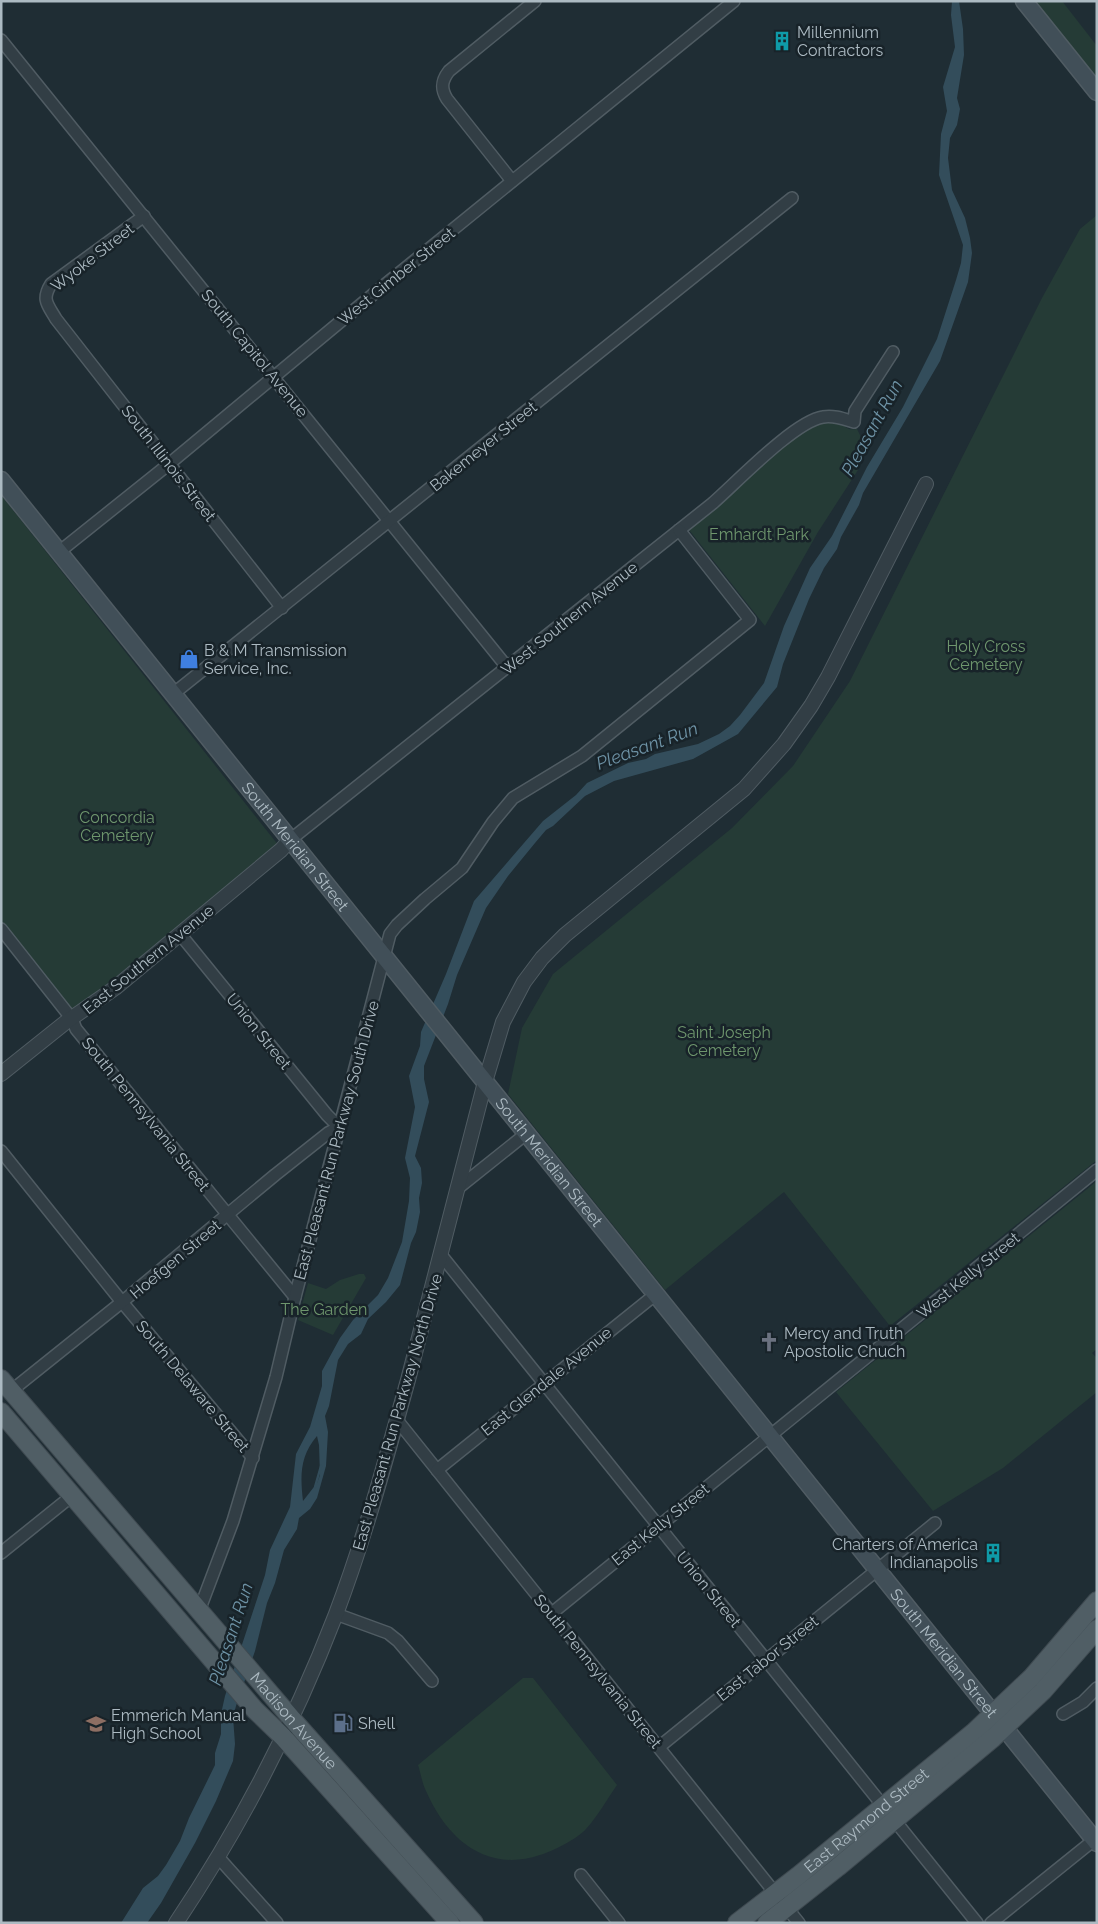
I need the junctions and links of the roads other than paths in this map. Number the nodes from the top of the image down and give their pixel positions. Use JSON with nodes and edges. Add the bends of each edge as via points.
{"nodes":[{"id":1,"x":535,"y":1,"type":"edge"},
{"id":2,"x":734,"y":1,"type":"edge"},
{"id":3,"x":1024,"y":1,"type":"edge"},
{"id":4,"x":1,"y":40,"type":"edge"},
{"id":5,"x":1097,"y":92,"type":"edge"},
{"id":6,"x":512,"y":181,"type":"junction"},
{"id":7,"x":792,"y":198,"type":"dead end"},
{"id":8,"x":144,"y":216,"type":"junction"},
{"id":9,"x":45,"y":301,"type":"joint"},
{"id":10,"x":893,"y":352,"type":"dead end"},
{"id":11,"x":274,"y":377,"type":"junction"},
{"id":12,"x":169,"y":464,"type":"junction"},
{"id":13,"x":1,"y":480,"type":"edge"},
{"id":14,"x":926,"y":484,"type":"dead end"},
{"id":15,"x":390,"y":521,"type":"junction"},
{"id":16,"x":679,"y":530,"type":"junction"},
{"id":17,"x":59,"y":552,"type":"junction"},
{"id":18,"x":282,"y":608,"type":"junction"},
{"id":19,"x":507,"y":667,"type":"junction"},
{"id":20,"x":173,"y":694,"type":"junction"},
{"id":21,"x":290,"y":840,"type":"junction"},
{"id":22,"x":1,"y":929,"type":"edge"},
{"id":23,"x":180,"y":934,"type":"junction"},
{"id":24,"x":384,"y":956,"type":"junction"},
{"id":25,"x":72,"y":1019,"type":"junction"},
{"id":26,"x":1,"y":1074,"type":"edge"},
{"id":27,"x":485,"y":1082,"type":"junction"},
{"id":28,"x":339,"y":1127,"type":"junction"},
{"id":29,"x":527,"y":1133,"type":"junction"},
{"id":30,"x":1,"y":1151,"type":"edge"},
{"id":31,"x":1097,"y":1170,"type":"edge"},
{"id":32,"x":457,"y":1189,"type":"junction"},
{"id":33,"x":228,"y":1215,"type":"junction"},
{"id":34,"x":441,"y":1255,"type":"junction"},
{"id":35,"x":656,"y":1294,"type":"junction"},
{"id":36,"x":295,"y":1297,"type":"junction"},
{"id":37,"x":122,"y":1302,"type":"junction"},
{"id":38,"x":544,"y":1384,"type":"junction"},
{"id":39,"x":6,"y":1385,"type":"edge"},
{"id":40,"x":1,"y":1412,"type":"edge"},
{"id":41,"x":397,"y":1420,"type":"junction"},
{"id":42,"x":770,"y":1436,"type":"junction"},
{"id":43,"x":253,"y":1458,"type":"junction"},
{"id":44,"x":438,"y":1470,"type":"junction"},
{"id":45,"x":73,"y":1495,"type":"junction"},
{"id":46,"x":935,"y":1523,"type":"dead end"},
{"id":47,"x":658,"y":1526,"type":"junction"},
{"id":48,"x":1,"y":1553,"type":"edge"},
{"id":49,"x":876,"y":1570,"type":"junction"},
{"id":50,"x":1097,"y":1601,"type":"edge"},
{"id":51,"x":199,"y":1611,"type":"junction"},
{"id":52,"x":552,"y":1613,"type":"junction"},
{"id":53,"x":336,"y":1614,"type":"junction"},
{"id":54,"x":1097,"y":1629,"type":"edge"},
{"id":55,"x":766,"y":1660,"type":"junction"},
{"id":56,"x":432,"y":1681,"type":"dead end"},
{"id":57,"x":1097,"y":1688,"type":"edge"},
{"id":58,"x":993,"y":1714,"type":"junction"},
{"id":59,"x":1063,"y":1714,"type":"dead end"},
{"id":60,"x":292,"y":1719,"type":"junction"},
{"id":61,"x":1004,"y":1728,"type":"junction"},
{"id":62,"x":283,"y":1737,"type":"junction"},
{"id":63,"x":659,"y":1747,"type":"junction"},
{"id":64,"x":883,"y":1806,"type":"junction"},
{"id":65,"x":895,"y":1820,"type":"junction"},
{"id":66,"x":1096,"y":1841,"type":"edge"},
{"id":67,"x":218,"y":1857,"type":"junction"},
{"id":68,"x":581,"y":1875,"type":"dead end"},
{"id":69,"x":775,"y":1893,"type":"junction"},
{"id":70,"x":786,"y":1907,"type":"junction"},
{"id":71,"x":176,"y":1923,"type":"edge"},
{"id":72,"x":277,"y":1923,"type":"edge"},
{"id":73,"x":450,"y":1923,"type":"edge"},
{"id":74,"x":474,"y":1923,"type":"edge"},
{"id":75,"x":619,"y":1923,"type":"edge"},
{"id":76,"x":737,"y":1923,"type":"edge"},
{"id":77,"x":767,"y":1923,"type":"edge"},
{"id":78,"x":799,"y":1923,"type":"edge"},
{"id":79,"x":977,"y":1923,"type":"edge"},
{"id":80,"x":991,"y":1923,"type":"edge"}],
"edges":[{"from":1,"to":6,"type":"street","via":[[449,71],[443,81],[446,98]]},
{"from":2,"to":6,"type":"street","name":"West Gimber Street"},
{"from":3,"to":5,"type":"main road"},
{"from":4,"to":8,"type":"street","name":"South Capitol Avenue"},
{"from":6,"to":11,"type":"street","name":"West Gimber Street"},
{"from":7,"to":15,"type":"street","name":"Bakemeyer Street"},
{"from":8,"to":9,"type":"street","name":"Wyoke Street","via":[[51,284]]},
{"from":8,"to":11,"type":"street","name":"South Capitol Avenue"},
{"from":9,"to":12,"type":"street","name":"South Illinois Street"},
{"from":10,"to":16,"type":"street","name":"West Southern Avenue","via":[[855,412],[854,422],[826,416],[806,423]]},
{"from":11,"to":12,"type":"street","name":"West Gimber Street"},
{"from":11,"to":15,"type":"street","name":"South Capitol Avenue"},
{"from":12,"to":17,"type":"street","name":"West Gimber Street"},
{"from":12,"to":18,"type":"street","name":"South Illinois Street"},
{"from":13,"to":17,"type":"main road","name":"South Meridian Street"},
{"from":14,"to":27,"type":"street","name":"East Pleasant Run Parkway North Drive","via":[[824,684],[784,744],[735,798],[565,935],[542,958],[524,982],[503,1022]]},
{"from":15,"to":18,"type":"street","name":"Bakemeyer Street"},
{"from":15,"to":19,"type":"street","name":"South Capitol Avenue"},
{"from":16,"to":19,"type":"street","name":"West Southern Avenue"},
{"from":16,"to":24,"type":"street","name":"East Pleasant Run Parkway South Drive","via":[[750,620],[582,756],[513,798],[495,818],[462,868],[397,925],[390,934]]},
{"from":17,"to":20,"type":"main road","name":"South Meridian Street"},
{"from":18,"to":20,"type":"street","name":"Bakemeyer Street"},
{"from":19,"to":21,"type":"street","name":"West Southern Avenue"},
{"from":20,"to":21,"type":"main road","name":"South Meridian Street"},
{"from":21,"to":23,"type":"street","name":"East Southern Avenue"},
{"from":21,"to":24,"type":"main road","name":"South Meridian Street"},
{"from":22,"to":25,"type":"street","name":"South Pennsylvania Street"},
{"from":23,"to":25,"type":"street","name":"East Southern Avenue"},
{"from":23,"to":28,"type":"street","name":"Union Street"},
{"from":24,"to":27,"type":"main road","name":"South Meridian Street"},
{"from":24,"to":28,"type":"street","name":"East Pleasant Run Parkway South Drive"},
{"from":25,"to":26,"type":"street","name":"East Southern Avenue"},
{"from":25,"to":33,"type":"street","name":"South Pennsylvania Street","via":[[76,1029]]},
{"from":27,"to":29,"type":"main road","name":"South Meridian Street"},
{"from":27,"to":32,"type":"street","name":"East Pleasant Run Parkway North Drive"},
{"from":28,"to":33,"type":"street","name":"Hoefgen Street"},
{"from":28,"to":36,"type":"street","name":"East Pleasant Run Parkway South Drive"},
{"from":29,"to":32,"type":"street"},
{"from":29,"to":35,"type":"main road","name":"South Meridian Street"},
{"from":30,"to":37,"type":"street","name":"South Delaware Street"},
{"from":31,"to":42,"type":"street","name":"West Kelly Street"},
{"from":32,"to":34,"type":"street","name":"East Pleasant Run Parkway North Drive"},
{"from":33,"to":36,"type":"street","name":"South Pennsylvania Street"},
{"from":33,"to":37,"type":"street","name":"Hoefgen Street"},
{"from":34,"to":38,"type":"street","name":"Union Street"},
{"from":34,"to":41,"type":"street","name":"East Pleasant Run Parkway North Drive"},
{"from":35,"to":38,"type":"street","name":"East Glendale Avenue"},
{"from":35,"to":42,"type":"main road","name":"South Meridian Street"},
{"from":36,"to":43,"type":"street","name":"East Pleasant Run Parkway South Drive"},
{"from":37,"to":39,"type":"street","name":"Hoefgen Street"},
{"from":37,"to":43,"type":"street","name":"South Delaware Street"},
{"from":38,"to":44,"type":"street","name":"East Glendale Avenue"},
{"from":38,"to":47,"type":"street","name":"Union Street"},
{"from":39,"to":51,"type":"main road","name":"Madison Avenue"},
{"from":40,"to":45,"type":"main road","name":"Madison Avenue"},
{"from":41,"to":44,"type":"street","name":"South Pennsylvania Street"},
{"from":41,"to":53,"type":"street","name":"East Pleasant Run Parkway North Drive","via":[[366,1527]]},
{"from":42,"to":47,"type":"street","name":"East Kelly Street"},
{"from":42,"to":49,"type":"main road","name":"South Meridian Street"},
{"from":43,"to":51,"type":"street","name":"East Pleasant Run Parkway South Drive","via":[[228,1537]]},
{"from":44,"to":52,"type":"street","name":"South Pennsylvania Street"},
{"from":45,"to":48,"type":"street"},
{"from":45,"to":62,"type":"main road","name":"Madison Avenue","via":[[215,1663]]},
{"from":46,"to":49,"type":"street","name":"East Tabor Street"},
{"from":47,"to":52,"type":"street","name":"East Kelly Street"},
{"from":47,"to":55,"type":"street","name":"Union Street"},
{"from":49,"to":55,"type":"street","name":"East Tabor Street"},
{"from":49,"to":58,"type":"main road","name":"South Meridian Street"},
{"from":50,"to":58,"type":"main road","name":"East Raymond Street","via":[[1047,1660]]},
{"from":51,"to":60,"type":"main road","name":"Madison Avenue"},
{"from":52,"to":63,"type":"street","name":"South Pennsylvania Street"},
{"from":53,"to":56,"type":"street","via":[[388,1633]]},
{"from":53,"to":60,"type":"street","name":"East Pleasant Run Parkway North Drive"},
{"from":54,"to":61,"type":"main road","name":"East Raymond Street","via":[[1044,1690]]},
{"from":55,"to":63,"type":"street","name":"East Tabor Street"},
{"from":55,"to":64,"type":"street","name":"Union Street"},
{"from":57,"to":59,"type":"street","via":[[1083,1702]]},
{"from":58,"to":61,"type":"main road","name":"South Meridian Street"},
{"from":58,"to":64,"type":"main road","name":"East Raymond Street"},
{"from":60,"to":62,"type":"street","name":"East Pleasant Run Parkway North Drive"},
{"from":60,"to":74,"type":"main road","name":"Madison Avenue"},
{"from":61,"to":65,"type":"main road","name":"East Raymond Street"},
{"from":61,"to":66,"type":"main road","name":"South Meridian Street"},
{"from":62,"to":67,"type":"street","name":"East Pleasant Run Parkway North Drive"},
{"from":62,"to":73,"type":"main road","name":"Madison Avenue"},
{"from":63,"to":69,"type":"street","name":"South Pennsylvania Street"},
{"from":64,"to":65,"type":"street","name":"Union Street"},
{"from":64,"to":69,"type":"main road","name":"East Raymond Street"},
{"from":65,"to":70,"type":"main road","name":"East Raymond Street"},
{"from":65,"to":79,"type":"street","name":"Union Street"},
{"from":66,"to":80,"type":"street"},
{"from":67,"to":71,"type":"street","name":"East Pleasant Run Parkway North Drive"},
{"from":67,"to":72,"type":"street"},
{"from":68,"to":75,"type":"street"},
{"from":69,"to":70,"type":"street","name":"South Pennsylvania Street"},
{"from":69,"to":76,"type":"main road","name":"East Raymond Street"},
{"from":70,"to":77,"type":"main road","name":"East Raymond Street"},
{"from":70,"to":78,"type":"street","name":"South Pennsylvania Street"}]}
